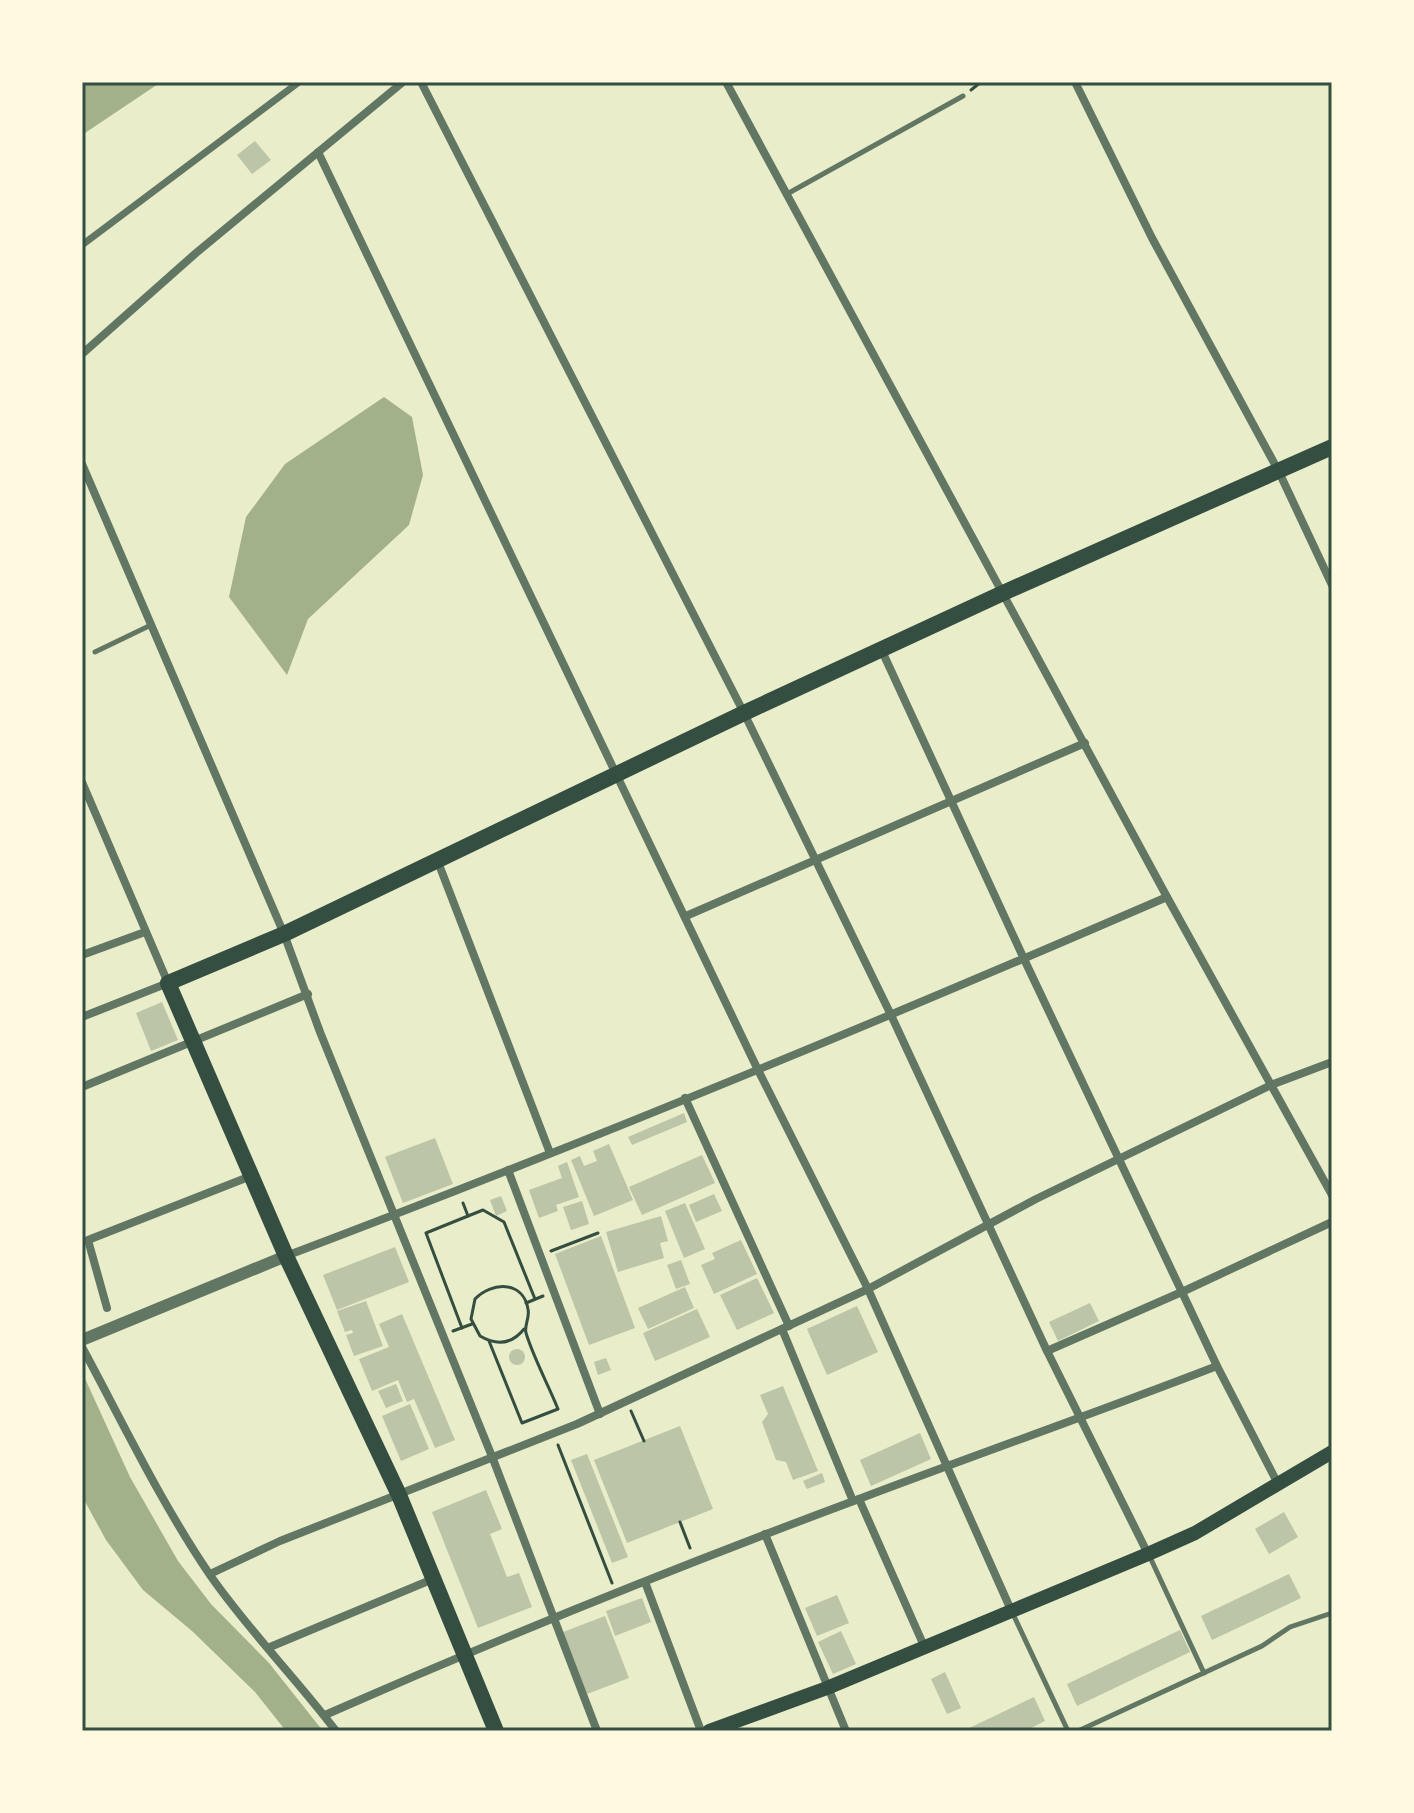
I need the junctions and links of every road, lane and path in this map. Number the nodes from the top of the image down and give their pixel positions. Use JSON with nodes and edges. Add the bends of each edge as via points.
{"nodes":[{"id":1,"x":299,"y":82,"type":"edge"},
{"id":2,"x":403,"y":82,"type":"edge"},
{"id":3,"x":421,"y":82,"type":"edge"},
{"id":4,"x":726,"y":82,"type":"edge"},
{"id":5,"x":1075,"y":82,"type":"edge"},
{"id":6,"x":963,"y":96,"type":"dead end"},
{"id":7,"x":318,"y":152,"type":"junction"},
{"id":8,"x":787,"y":194,"type":"junction"},
{"id":9,"x":82,"y":245,"type":"edge"},
{"id":10,"x":82,"y":354,"type":"edge"},
{"id":11,"x":1332,"y":447,"type":"edge"},
{"id":12,"x":82,"y":464,"type":"edge"},
{"id":13,"x":1279,"y":472,"type":"junction"},
{"id":14,"x":1332,"y":585,"type":"edge"},
{"id":15,"x":1003,"y":593,"type":"junction"},
{"id":16,"x":151,"y":625,"type":"junction"},
{"id":17,"x":882,"y":651,"type":"junction"},
{"id":18,"x":95,"y":652,"type":"dead end"},
{"id":19,"x":744,"y":713,"type":"junction"},
{"id":20,"x":1085,"y":743,"type":"junction"},
{"id":21,"x":618,"y":774,"type":"junction"},
{"id":22,"x":82,"y":782,"type":"edge"},
{"id":23,"x":951,"y":804,"type":"junction"},
{"id":24,"x":817,"y":861,"type":"junction"},
{"id":25,"x":438,"y":862,"type":"junction"},
{"id":26,"x":1167,"y":897,"type":"junction"},
{"id":27,"x":686,"y":916,"type":"junction"},
{"id":28,"x":145,"y":932,"type":"junction"},
{"id":29,"x":284,"y":934,"type":"junction"},
{"id":30,"x":82,"y":955,"type":"edge"},
{"id":31,"x":1024,"y":959,"type":"junction"},
{"id":32,"x":168,"y":983,"type":"junction"},
{"id":33,"x":308,"y":994,"type":"junction"},
{"id":34,"x":891,"y":1015,"type":"junction"},
{"id":35,"x":82,"y":1017,"type":"edge"},
{"id":36,"x":194,"y":1042,"type":"junction"},
{"id":37,"x":1332,"y":1062,"type":"edge"},
{"id":38,"x":757,"y":1068,"type":"junction"},
{"id":39,"x":1271,"y":1085,"type":"junction"},
{"id":40,"x":82,"y":1087,"type":"edge"},
{"id":41,"x":685,"y":1098,"type":"junction"},
{"id":42,"x":550,"y":1153,"type":"junction"},
{"id":43,"x":1119,"y":1159,"type":"junction"},
{"id":44,"x":508,"y":1170,"type":"junction"},
{"id":45,"x":251,"y":1176,"type":"junction"},
{"id":46,"x":458,"y":1190,"type":"junction"},
{"id":47,"x":1332,"y":1195,"type":"edge"},
{"id":48,"x":395,"y":1215,"type":"junction"},
{"id":49,"x":468,"y":1216,"type":"junction"},
{"id":50,"x":1332,"y":1222,"type":"edge"},
{"id":51,"x":988,"y":1227,"type":"junction"},
{"id":52,"x":598,"y":1233,"type":"dead end"},
{"id":53,"x":540,"y":1255,"type":"junction"},
{"id":54,"x":286,"y":1256,"type":"junction"},
{"id":55,"x":868,"y":1289,"type":"junction"},
{"id":56,"x":554,"y":1291,"type":"junction"},
{"id":57,"x":1184,"y":1291,"type":"junction"},
{"id":58,"x":535,"y":1299,"type":"junction"},
{"id":59,"x":526,"y":1303,"type":"junction"},
{"id":60,"x":107,"y":1308,"type":"dead end"},
{"id":61,"x":472,"y":1324,"type":"junction"},
{"id":62,"x":462,"y":1328,"type":"junction"},
{"id":63,"x":786,"y":1328,"type":"junction"},
{"id":64,"x":524,"y":1329,"type":"junction"},
{"id":65,"x":442,"y":1336,"type":"junction"},
{"id":66,"x":84,"y":1341,"type":"edge"},
{"id":67,"x":489,"y":1341,"type":"junction"},
{"id":68,"x":1047,"y":1351,"type":"junction"},
{"id":69,"x":1217,"y":1366,"type":"junction"},
{"id":70,"x":627,"y":1401,"type":"junction"},
{"id":71,"x":600,"y":1414,"type":"junction"},
{"id":72,"x":1083,"y":1419,"type":"junction"},
{"id":73,"x":554,"y":1434,"type":"junction"},
{"id":74,"x":644,"y":1441,"type":"dead end"},
{"id":75,"x":1332,"y":1452,"type":"edge"},
{"id":76,"x":493,"y":1459,"type":"junction"},
{"id":77,"x":949,"y":1466,"type":"junction"},
{"id":78,"x":1278,"y":1484,"type":"junction"},
{"id":79,"x":399,"y":1495,"type":"junction"},
{"id":80,"x":856,"y":1500,"type":"junction"},
{"id":81,"x":680,"y":1522,"type":"dead end"},
{"id":82,"x":765,"y":1534,"type":"junction"},
{"id":83,"x":1148,"y":1554,"type":"junction"},
{"id":84,"x":696,"y":1562,"type":"junction"},
{"id":85,"x":210,"y":1574,"type":"junction"},
{"id":86,"x":433,"y":1579,"type":"junction"},
{"id":87,"x":645,"y":1582,"type":"junction"},
{"id":88,"x":616,"y":1594,"type":"junction"},
{"id":89,"x":1011,"y":1610,"type":"junction"},
{"id":90,"x":1332,"y":1613,"type":"edge"},
{"id":91,"x":553,"y":1619,"type":"junction"},
{"id":92,"x":924,"y":1646,"type":"junction"},
{"id":93,"x":270,"y":1647,"type":"junction"},
{"id":94,"x":463,"y":1654,"type":"junction"},
{"id":95,"x":1204,"y":1673,"type":"junction"},
{"id":96,"x":827,"y":1688,"type":"junction"},
{"id":97,"x":325,"y":1715,"type":"junction"},
{"id":98,"x":336,"y":1731,"type":"edge"},
{"id":99,"x":496,"y":1731,"type":"edge"},
{"id":100,"x":597,"y":1731,"type":"edge"},
{"id":101,"x":701,"y":1731,"type":"edge"},
{"id":102,"x":709,"y":1731,"type":"edge"},
{"id":103,"x":846,"y":1731,"type":"edge"},
{"id":104,"x":1068,"y":1731,"type":"edge"},
{"id":105,"x":1078,"y":1731,"type":"edge"}],
"edges":[{"from":1,"to":9,"type":"street"},
{"from":2,"to":7,"type":"street"},
{"from":3,"to":19,"type":"street"},
{"from":4,"to":8,"type":"street"},
{"from":5,"to":13,"type":"street","via":[[1152,238]]},
{"from":6,"to":8,"type":"lane"},
{"from":7,"to":10,"type":"street"},
{"from":7,"to":21,"type":"street"},
{"from":8,"to":15,"type":"street"},
{"from":11,"to":13,"type":"main road"},
{"from":12,"to":16,"type":"street"},
{"from":13,"to":14,"type":"street"},
{"from":13,"to":15,"type":"main road"},
{"from":15,"to":17,"type":"main road"},
{"from":15,"to":20,"type":"street"},
{"from":16,"to":18,"type":"lane"},
{"from":16,"to":29,"type":"street"},
{"from":17,"to":19,"type":"main road"},
{"from":17,"to":23,"type":"street"},
{"from":19,"to":21,"type":"main road"},
{"from":19,"to":24,"type":"street"},
{"from":20,"to":23,"type":"street"},
{"from":20,"to":26,"type":"street"},
{"from":21,"to":25,"type":"main road"},
{"from":21,"to":27,"type":"street"},
{"from":22,"to":28,"type":"street"},
{"from":23,"to":24,"type":"street"},
{"from":23,"to":31,"type":"street"},
{"from":24,"to":27,"type":"street"},
{"from":24,"to":34,"type":"street"},
{"from":25,"to":29,"type":"main road"},
{"from":25,"to":42,"type":"street"},
{"from":26,"to":31,"type":"street"},
{"from":26,"to":39,"type":"street"},
{"from":27,"to":38,"type":"street"},
{"from":28,"to":30,"type":"street"},
{"from":28,"to":32,"type":"street"},
{"from":29,"to":32,"type":"main road"},
{"from":29,"to":33,"type":"street"},
{"from":31,"to":34,"type":"street"},
{"from":31,"to":43,"type":"street"},
{"from":32,"to":35,"type":"street"},
{"from":32,"to":36,"type":"main road"},
{"from":33,"to":36,"type":"street"},
{"from":33,"to":48,"type":"street"},
{"from":34,"to":38,"type":"street"},
{"from":34,"to":51,"type":"street"},
{"from":36,"to":40,"type":"street"},
{"from":36,"to":45,"type":"main road"},
{"from":37,"to":39,"type":"street"},
{"from":38,"to":41,"type":"street"},
{"from":38,"to":55,"type":"street"},
{"from":39,"to":43,"type":"street"},
{"from":39,"to":47,"type":"street"},
{"from":41,"to":42,"type":"street"},
{"from":41,"to":63,"type":"street"},
{"from":42,"to":44,"type":"street"},
{"from":43,"to":51,"type":"street"},
{"from":43,"to":57,"type":"street"},
{"from":44,"to":46,"type":"street"},
{"from":44,"to":53,"type":"street"},
{"from":45,"to":54,"type":"main road"},
{"from":45,"to":60,"type":"street","via":[[88,1240]]},
{"from":46,"to":48,"type":"street"},
{"from":46,"to":49,"type":"path"},
{"from":48,"to":54,"type":"street"},
{"from":48,"to":65,"type":"street"},
{"from":49,"to":58,"type":"path","via":[[483,1210],[504,1222]]},
{"from":49,"to":62,"type":"path","via":[[426,1233]]},
{"from":50,"to":57,"type":"street"},
{"from":51,"to":55,"type":"street"},
{"from":51,"to":68,"type":"street"},
{"from":52,"to":53,"type":"path"},
{"from":53,"to":56,"type":"street"},
{"from":54,"to":66,"type":"street"},
{"from":54,"to":79,"type":"main road"},
{"from":55,"to":63,"type":"street"},
{"from":55,"to":77,"type":"street"},
{"from":56,"to":58,"type":"path"},
{"from":56,"to":71,"type":"street"},
{"from":57,"to":68,"type":"street"},
{"from":57,"to":69,"type":"street"},
{"from":58,"to":59,"type":"path"},
{"from":59,"to":61,"type":"path","via":[[510,1287],[491,1287],[475,1299]]},
{"from":59,"to":64,"type":"path"},
{"from":61,"to":62,"type":"path"},
{"from":61,"to":67,"type":"path"},
{"from":62,"to":65,"type":"path"},
{"from":63,"to":70,"type":"street"},
{"from":63,"to":80,"type":"street"},
{"from":64,"to":67,"type":"path","via":[[509,1341]]},
{"from":64,"to":67,"type":"path","via":[[558,1409],[522,1423]]},
{"from":65,"to":76,"type":"street"},
{"from":66,"to":85,"type":"street"},
{"from":68,"to":72,"type":"street"},
{"from":69,"to":72,"type":"street"},
{"from":69,"to":78,"type":"street"},
{"from":70,"to":71,"type":"street"},
{"from":70,"to":74,"type":"path"},
{"from":71,"to":73,"type":"street"},
{"from":72,"to":77,"type":"street"},
{"from":72,"to":83,"type":"street"},
{"from":73,"to":76,"type":"street"},
{"from":73,"to":88,"type":"path"},
{"from":75,"to":78,"type":"main road"},
{"from":76,"to":79,"type":"street"},
{"from":76,"to":91,"type":"street"},
{"from":77,"to":80,"type":"street"},
{"from":77,"to":89,"type":"street"},
{"from":78,"to":83,"type":"main road"},
{"from":79,"to":85,"type":"street"},
{"from":79,"to":86,"type":"main road"},
{"from":80,"to":82,"type":"street"},
{"from":80,"to":92,"type":"street"},
{"from":81,"to":84,"type":"path"},
{"from":82,"to":84,"type":"street"},
{"from":82,"to":96,"type":"street"},
{"from":83,"to":89,"type":"main road"},
{"from":83,"to":95,"type":"lane"},
{"from":84,"to":87,"type":"street"},
{"from":85,"to":93,"type":"street"},
{"from":86,"to":93,"type":"street"},
{"from":86,"to":94,"type":"main road"},
{"from":87,"to":88,"type":"street"},
{"from":87,"to":101,"type":"street"},
{"from":88,"to":91,"type":"street"},
{"from":89,"to":92,"type":"main road"},
{"from":89,"to":104,"type":"lane"},
{"from":90,"to":95,"type":"lane","via":[[1290,1627]]},
{"from":91,"to":94,"type":"street"},
{"from":91,"to":100,"type":"street"},
{"from":92,"to":96,"type":"main road"},
{"from":93,"to":97,"type":"street"},
{"from":94,"to":97,"type":"street"},
{"from":94,"to":99,"type":"main road"},
{"from":95,"to":105,"type":"lane"},
{"from":96,"to":102,"type":"main road"},
{"from":96,"to":103,"type":"street"},
{"from":97,"to":98,"type":"street"}]}
